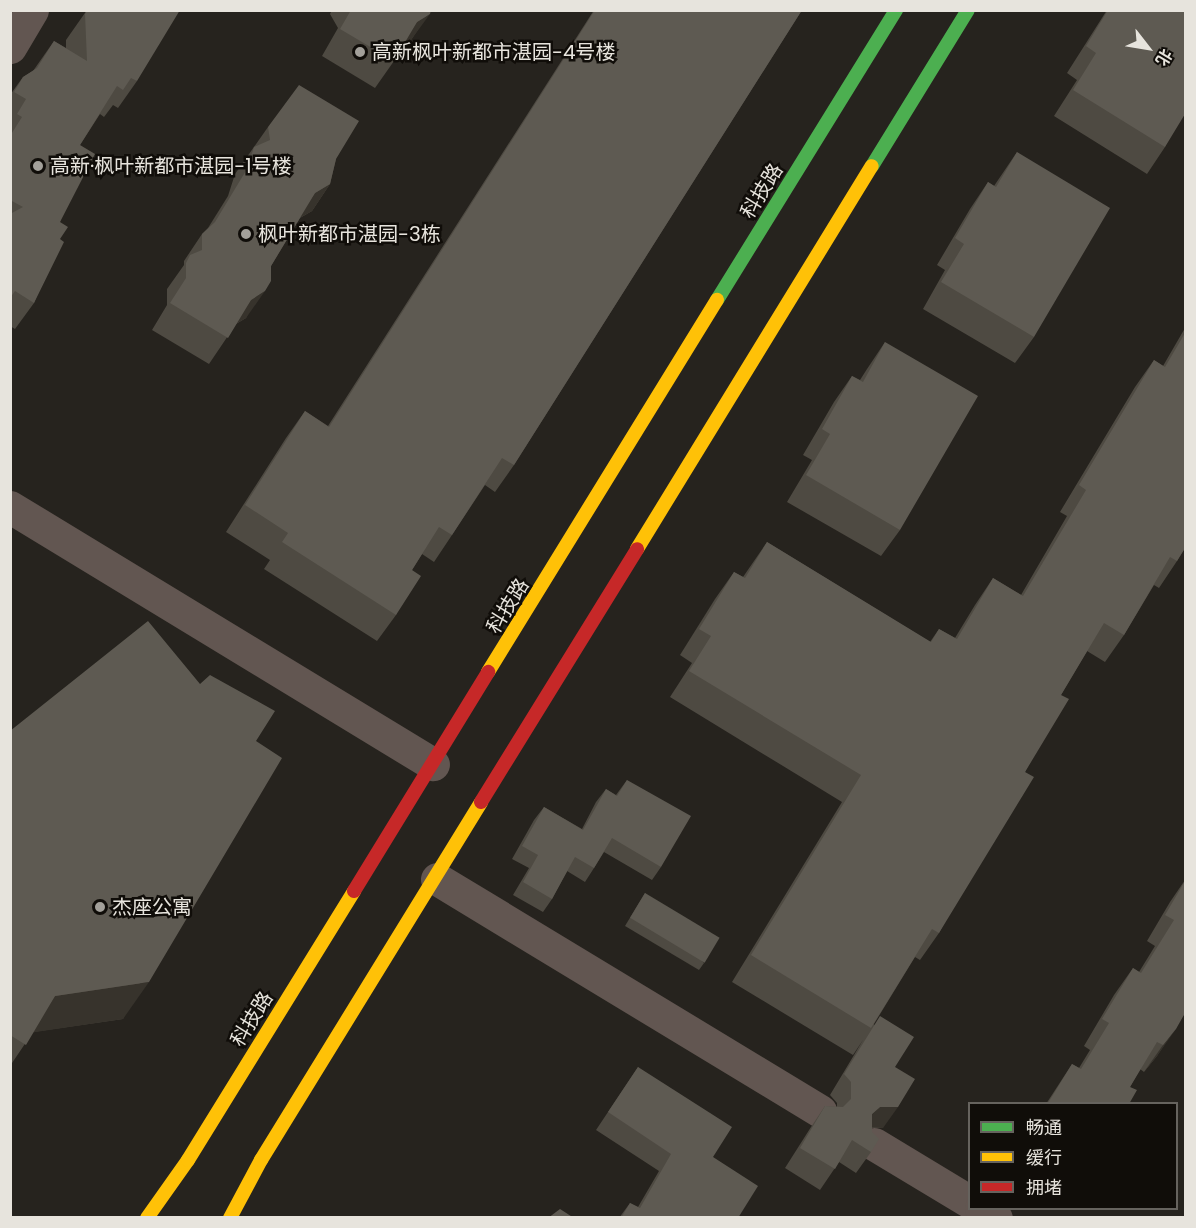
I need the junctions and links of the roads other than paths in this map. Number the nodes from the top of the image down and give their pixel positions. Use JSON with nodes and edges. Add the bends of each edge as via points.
{"nodes":[{"id":1,"x":32,"y":10,"type":"edge"},
{"id":2,"x":896,"y":10,"type":"edge"},
{"id":3,"x":968,"y":10,"type":"edge"},
{"id":4,"x":10,"y":47,"type":"edge"},
{"id":5,"x":10,"y":507,"type":"edge"},
{"id":6,"x":434,"y":764,"type":"junction"},
{"id":7,"x":437,"y":879,"type":"junction"},
{"id":8,"x":820,"y":1111,"type":"edge"},
{"id":9,"x":874,"y":1144,"type":"edge"},
{"id":10,"x":968,"y":1201,"type":"edge"},
{"id":11,"x":983,"y":1210,"type":"edge"},
{"id":12,"x":147,"y":1218,"type":"edge"},
{"id":13,"x":230,"y":1218,"type":"edge"},
{"id":14,"x":996,"y":1218,"type":"edge"}],
"edges":[{"from":1,"to":4,"type":"street"},
{"from":2,"to":6,"type":"main road","name":"科技路"},
{"from":3,"to":7,"type":"main road"},
{"from":5,"to":6,"type":"street"},
{"from":6,"to":12,"type":"main road","name":"科技路","via":[[188,1160]]},
{"from":7,"to":8,"type":"street"},
{"from":7,"to":13,"type":"main road","via":[[261,1160]]},
{"from":9,"to":10,"type":"street"},
{"from":11,"to":14,"type":"street"}]}
